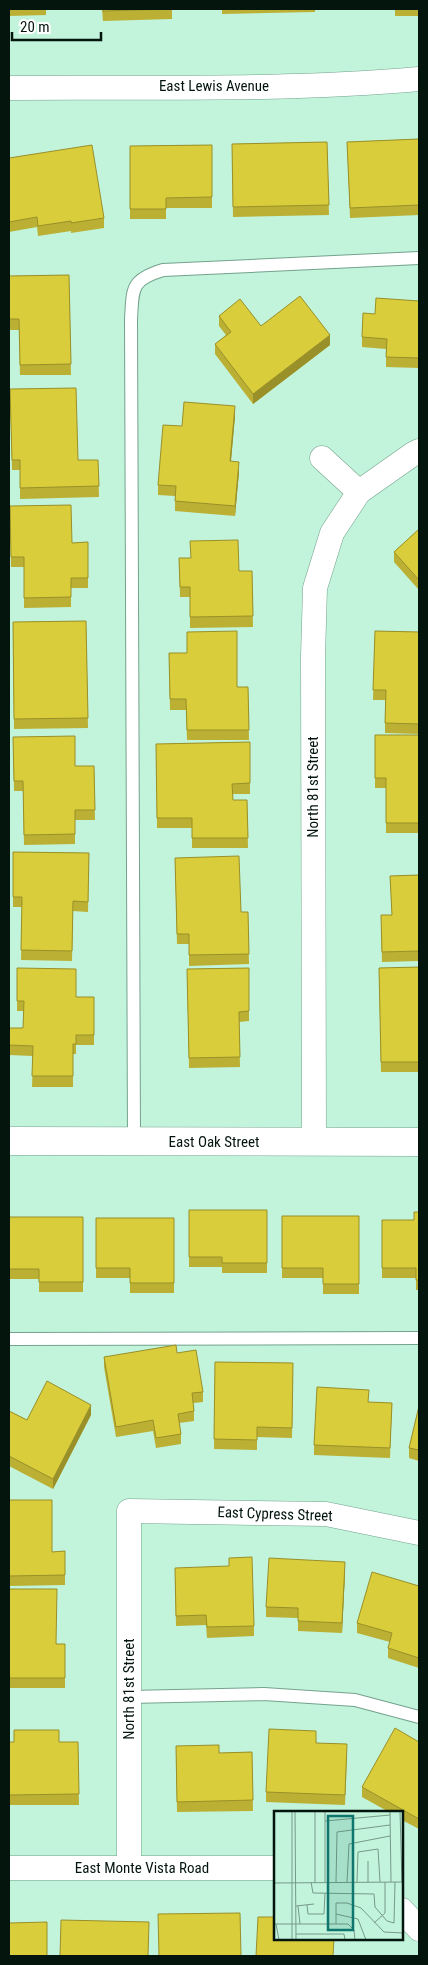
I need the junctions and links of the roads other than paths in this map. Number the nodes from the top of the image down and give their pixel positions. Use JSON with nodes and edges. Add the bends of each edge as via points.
{"nodes":[{"id":1,"x":419,"y":79,"type":"edge"},
{"id":2,"x":9,"y":88,"type":"edge"},
{"id":3,"x":419,"y":258,"type":"edge"},
{"id":4,"x":419,"y":452,"type":"edge"},
{"id":5,"x":322,"y":458,"type":"dead end"},
{"id":6,"x":359,"y":492,"type":"junction"},
{"id":7,"x":9,"y":1142,"type":"edge"},
{"id":8,"x":134,"y":1142,"type":"junction"},
{"id":9,"x":314,"y":1142,"type":"junction"},
{"id":10,"x":419,"y":1142,"type":"edge"},
{"id":11,"x":419,"y":1338,"type":"edge"},
{"id":12,"x":9,"y":1339,"type":"edge"},
{"id":13,"x":128,"y":1511,"type":"joint"},
{"id":14,"x":419,"y":1533,"type":"edge"},
{"id":15,"x":129,"y":1697,"type":"junction"},
{"id":16,"x":419,"y":1717,"type":"edge"},
{"id":17,"x":129,"y":1867,"type":"junction"},
{"id":18,"x":9,"y":1868,"type":"edge"},
{"id":19,"x":274,"y":1868,"type":"edge"},
{"id":20,"x":403,"y":1911,"type":"edge"},
{"id":21,"x":419,"y":1929,"type":"edge"}],
"edges":[{"from":1,"to":2,"type":"street","name":"East Lewis Avenue","via":[[284,86]]},
{"from":3,"to":8,"type":"lane","via":[[162,270],[146,275],[133,290]]},
{"from":4,"to":6,"type":"street"},
{"from":5,"to":6,"type":"street"},
{"from":6,"to":9,"type":"street","name":"North 81st Street","via":[[332,533],[315,588]]},
{"from":7,"to":8,"type":"street","name":"East Oak Street"},
{"from":8,"to":9,"type":"street","name":"East Oak Street"},
{"from":9,"to":10,"type":"street","name":"East Oak Street"},
{"from":11,"to":12,"type":"lane"},
{"from":13,"to":14,"type":"street","name":"East Cypress Street","via":[[326,1514]]},
{"from":13,"to":15,"type":"street","name":"North 81st Street"},
{"from":15,"to":16,"type":"lane","via":[[264,1694],[355,1700]]},
{"from":15,"to":17,"type":"street","name":"North 81st Street"},
{"from":17,"to":18,"type":"street","name":"East Monte Vista Road"},
{"from":17,"to":19,"type":"street","name":"East Monte Vista Road"},
{"from":20,"to":21,"type":"street"}]}
